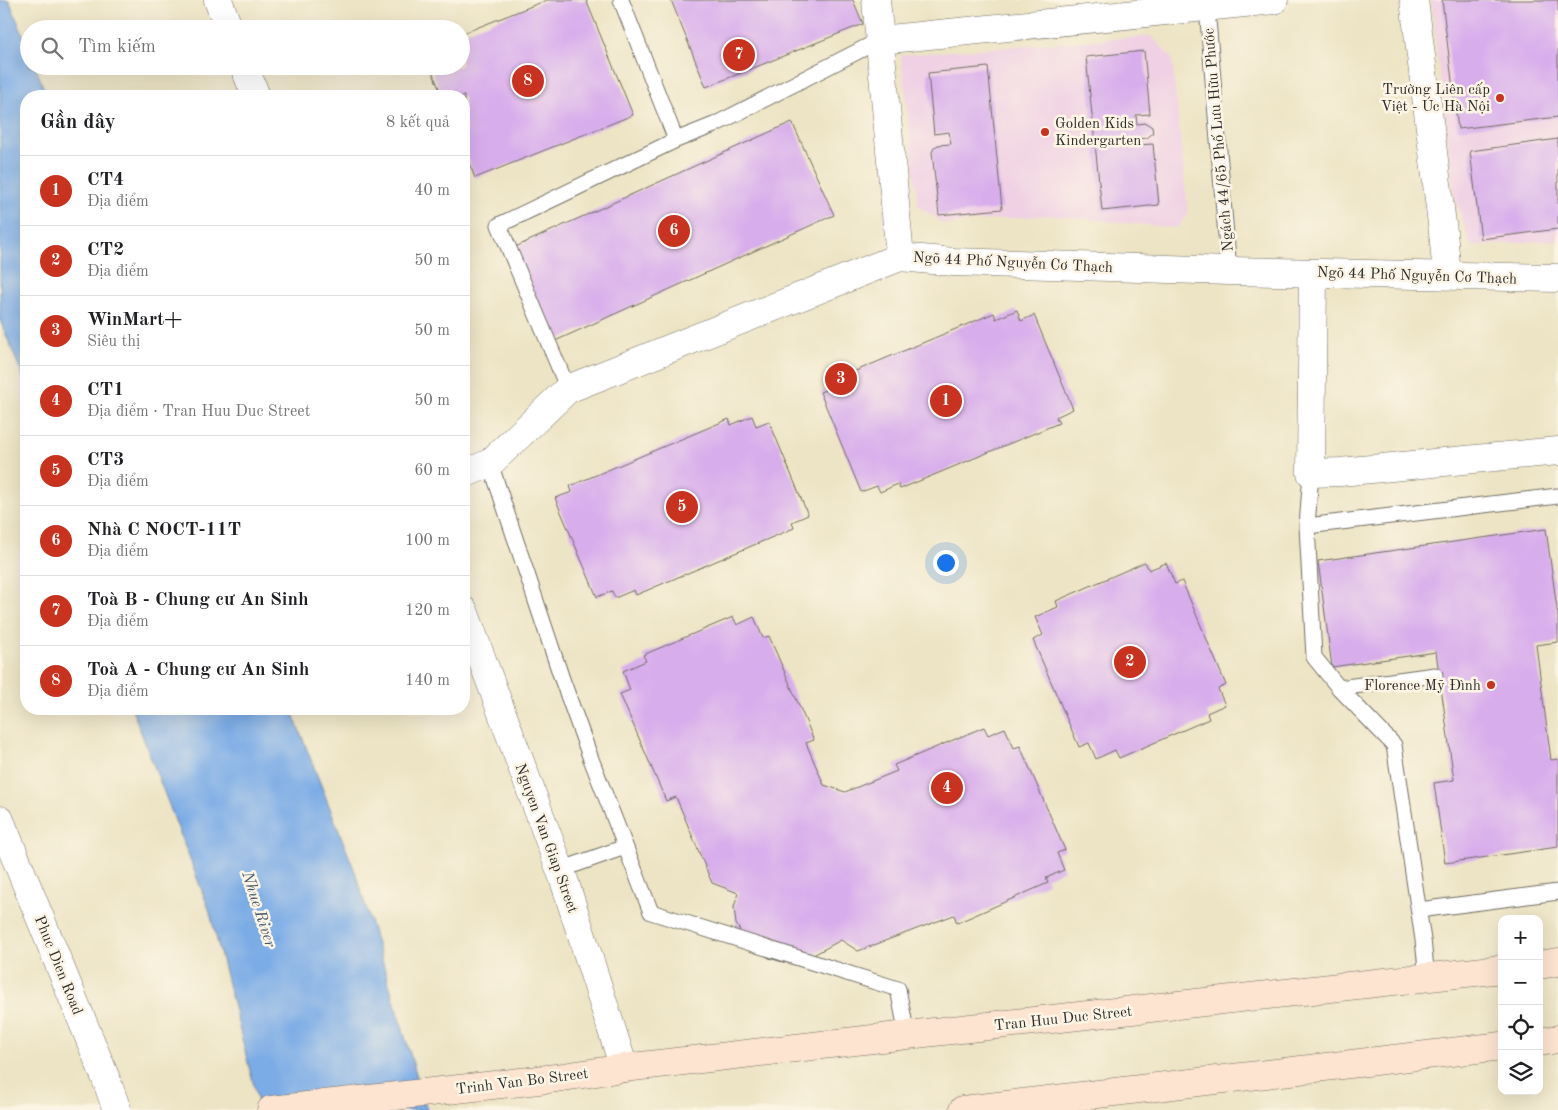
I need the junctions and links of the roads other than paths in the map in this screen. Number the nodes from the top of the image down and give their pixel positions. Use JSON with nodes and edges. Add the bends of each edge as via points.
{"nodes":[{"id":1,"x":218,"y":0,"type":"edge"},
{"id":2,"x":621,"y":0,"type":"edge"},
{"id":3,"x":876,"y":0,"type":"edge"},
{"id":4,"x":1274,"y":0,"type":"edge"},
{"id":5,"x":1414,"y":0,"type":"edge"},
{"id":6,"x":1207,"y":8,"type":"junction"},
{"id":7,"x":226,"y":20,"type":"edge"},
{"id":8,"x":880,"y":40,"type":"junction"},
{"id":9,"x":248,"y":75,"type":"edge"},
{"id":10,"x":254,"y":90,"type":"edge"},
{"id":11,"x":676,"y":140,"type":"junction"},
{"id":12,"x":900,"y":257,"type":"junction"},
{"id":13,"x":1229,"y":271,"type":"junction"},
{"id":14,"x":1313,"y":273,"type":"junction"},
{"id":15,"x":1447,"y":276,"type":"junction"},
{"id":16,"x":1558,"y":278,"type":"edge"},
{"id":17,"x":568,"y":389,"type":"junction"},
{"id":18,"x":1558,"y":451,"type":"edge"},
{"id":19,"x":490,"y":463,"type":"junction"},
{"id":20,"x":470,"y":471,"type":"edge"},
{"id":21,"x":1311,"y":473,"type":"junction"},
{"id":22,"x":1558,"y":496,"type":"edge"},
{"id":23,"x":1307,"y":526,"type":"junction"},
{"id":24,"x":470,"y":627,"type":"edge"},
{"id":25,"x":1435,"y":675,"type":"dead end"},
{"id":26,"x":1339,"y":688,"type":"junction"},
{"id":27,"x":0,"y":820,"type":"edge"},
{"id":28,"x":625,"y":847,"type":"junction"},
{"id":29,"x":560,"y":870,"type":"junction"},
{"id":30,"x":1558,"y":892,"type":"edge"},
{"id":31,"x":1419,"y":910,"type":"junction"},
{"id":32,"x":1558,"y":962,"type":"edge"},
{"id":33,"x":1543,"y":964,"type":"edge"},
{"id":34,"x":1498,"y":969,"type":"edge"},
{"id":35,"x":1428,"y":978,"type":"junction"},
{"id":36,"x":907,"y":1034,"type":"junction"},
{"id":37,"x":1558,"y":1040,"type":"edge"},
{"id":38,"x":1543,"y":1042,"type":"edge"},
{"id":39,"x":1498,"y":1046,"type":"edge"},
{"id":40,"x":624,"y":1068,"type":"junction"},
{"id":41,"x":117,"y":1110,"type":"edge"},
{"id":42,"x":271,"y":1110,"type":"edge"},
{"id":43,"x":963,"y":1110,"type":"edge"}],
"edges":[{"from":1,"to":7,"type":"street"},
{"from":2,"to":11,"type":"lane"},
{"from":3,"to":8,"type":"street"},
{"from":4,"to":6,"type":"street"},
{"from":5,"to":15,"type":"street"},
{"from":6,"to":8,"type":"street"},
{"from":6,"to":13,"type":"lane","name":"Ngách 44/65 Phố Lưu Hữu Phước"},
{"from":8,"to":11,"type":"lane","via":[[714,125]]},
{"from":8,"to":12,"type":"street"},
{"from":9,"to":10,"type":"street"},
{"from":11,"to":17,"type":"lane","via":[[498,225]]},
{"from":12,"to":13,"type":"street","name":"Ngõ 44 Phố Nguyễn Cơ Thạch","via":[[954,262]]},
{"from":12,"to":17,"type":"street","name":"Ngõ 44 Phố Nguyễn Cơ Thạch"},
{"from":13,"to":14,"type":"street","name":"Ngõ 44 Phố Nguyễn Cơ Thạch"},
{"from":14,"to":15,"type":"street","name":"Ngõ 44 Phố Nguyễn Cơ Thạch"},
{"from":14,"to":21,"type":"street"},
{"from":15,"to":16,"type":"street","name":"Ngõ 44 Phố Nguyễn Cơ Thạch"},
{"from":17,"to":19,"type":"street","name":"Ngõ 44 Phố Nguyễn Cơ Thạch"},
{"from":18,"to":21,"type":"street"},
{"from":19,"to":20,"type":"street","name":"Ngõ 44 Phố Nguyễn Cơ Thạch"},
{"from":19,"to":28,"type":"lane","via":[[562,679]]},
{"from":21,"to":23,"type":"lane"},
{"from":22,"to":23,"type":"lane"},
{"from":23,"to":26,"type":"lane","via":[[1314,657]]},
{"from":24,"to":29,"type":"street","name":"Nguyen Van Giap Street"},
{"from":25,"to":26,"type":"lane"},
{"from":26,"to":31,"type":"lane","via":[[1394,745]]},
{"from":27,"to":41,"type":"street","name":"Phuc Dien Road"},
{"from":28,"to":29,"type":"lane"},
{"from":28,"to":36,"type":"lane","via":[[651,912],[898,988]]},
{"from":29,"to":40,"type":"street","name":"Nguyen Van Giap Street"},
{"from":30,"to":31,"type":"lane"},
{"from":31,"to":35,"type":"lane"},
{"from":32,"to":33,"type":"main road"},
{"from":34,"to":35,"type":"main road","name":"Tran Huu Duc Street"},
{"from":35,"to":36,"type":"main road","name":"Tran Huu Duc Street"},
{"from":36,"to":40,"type":"main road","name":"Tran Huu Duc Street"},
{"from":37,"to":38,"type":"main road"},
{"from":39,"to":43,"type":"main road"},
{"from":40,"to":42,"type":"main road","name":"Trinh Van Bo Street"}]}
